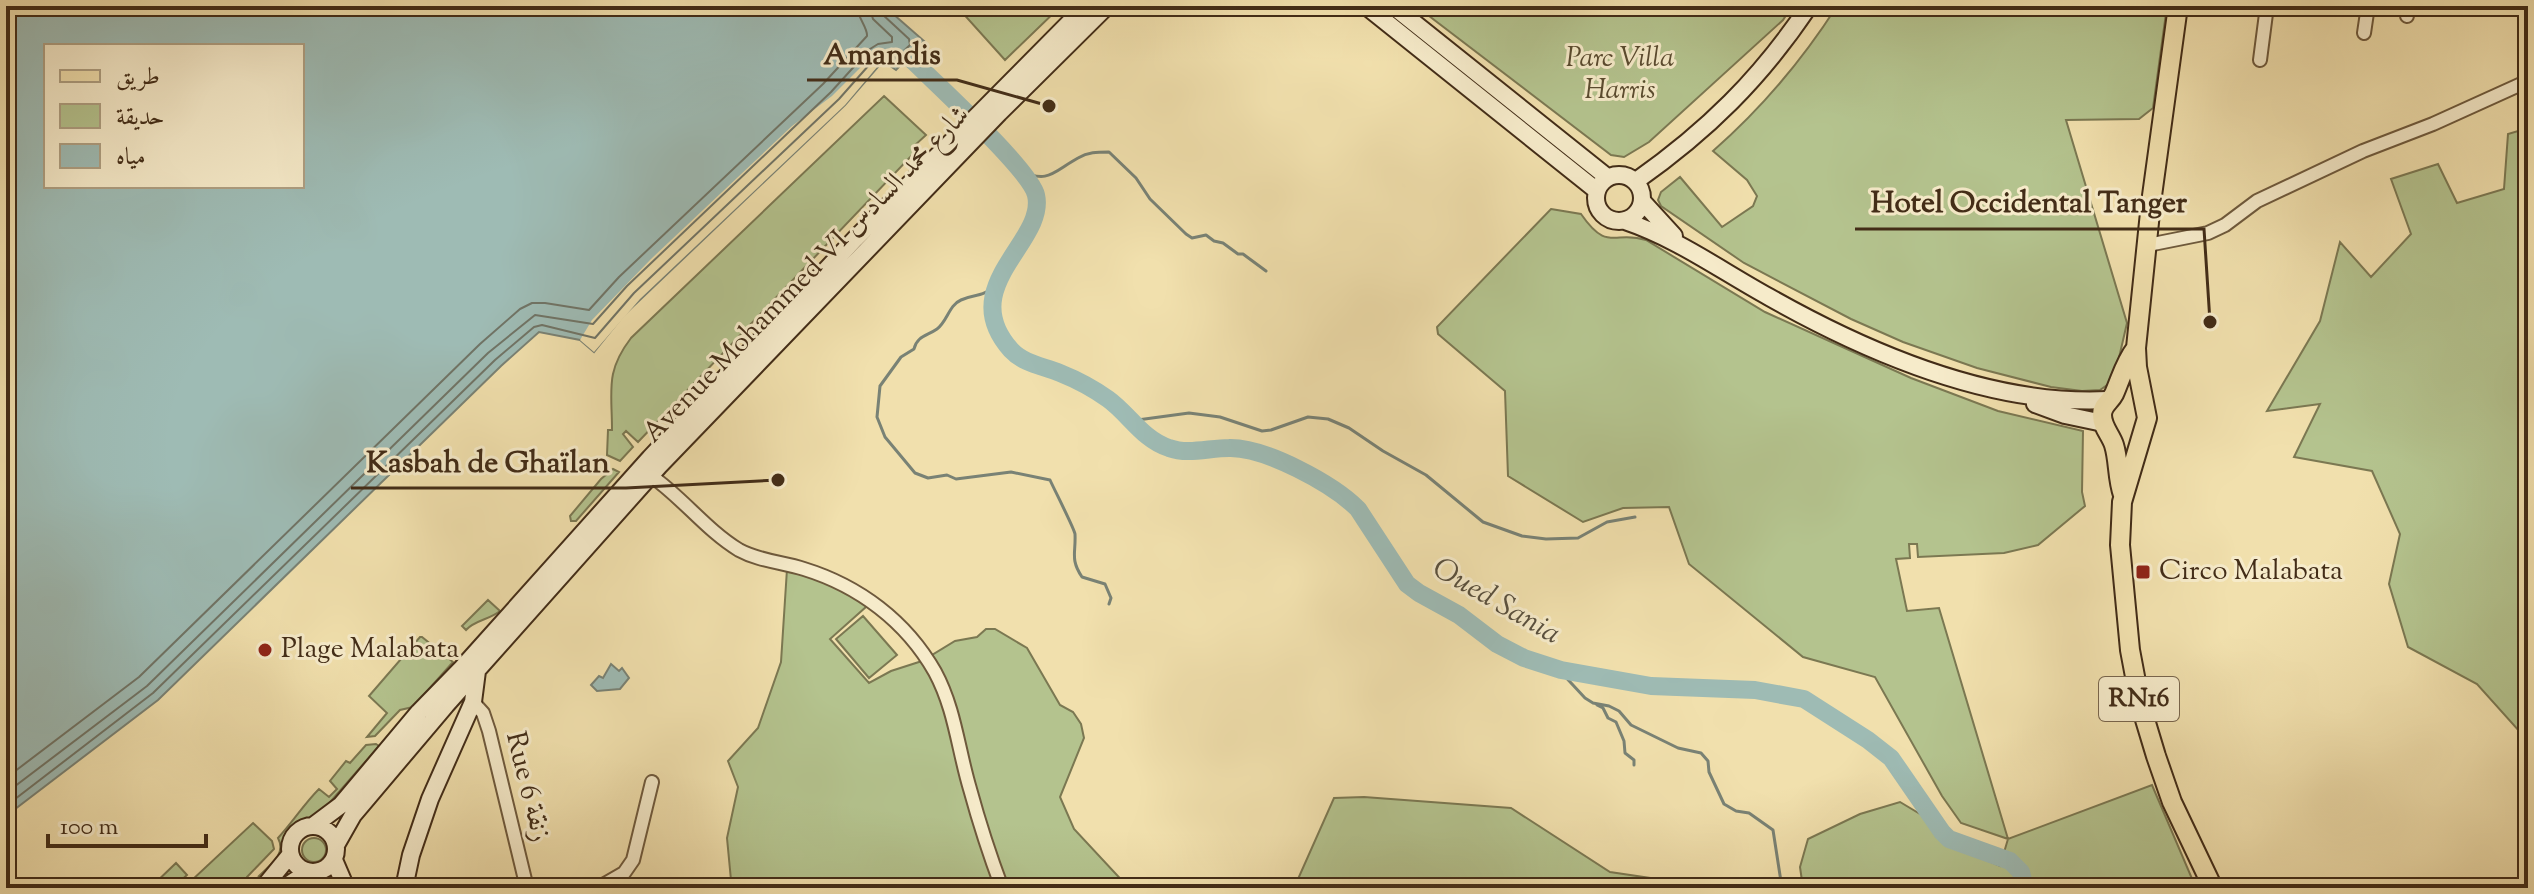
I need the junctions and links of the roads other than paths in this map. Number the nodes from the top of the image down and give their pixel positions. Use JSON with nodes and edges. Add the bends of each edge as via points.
{"nodes":[{"id":1,"x":1086,"y":6,"type":"edge"},
{"id":2,"x":1366,"y":6,"type":"edge"},
{"id":3,"x":1393,"y":6,"type":"edge"},
{"id":4,"x":1809,"y":6,"type":"edge"},
{"id":5,"x":2178,"y":6,"type":"edge"},
{"id":6,"x":2267,"y":6,"type":"edge"},
{"id":7,"x":2368,"y":6,"type":"edge"},
{"id":8,"x":1107,"y":7,"type":"edge"},
{"id":9,"x":2364,"y":33,"type":"dead end"},
{"id":10,"x":2260,"y":60,"type":"dead end"},
{"id":11,"x":2528,"y":81,"type":"edge"},
{"id":12,"x":993,"y":109,"type":"junction"},
{"id":13,"x":961,"y":143,"type":"junction"},
{"id":14,"x":1636,"y":181,"type":"junction"},
{"id":15,"x":1602,"y":184,"type":"junction"},
{"id":16,"x":1642,"y":201,"type":"junction"},
{"id":17,"x":1625,"y":221,"type":"junction"},
{"id":18,"x":1681,"y":243,"type":"junction"},
{"id":19,"x":2148,"y":245,"type":"junction"},
{"id":20,"x":2136,"y":348,"type":"junction"},
{"id":21,"x":2012,"y":393,"type":"junction"},
{"id":22,"x":2110,"y":398,"type":"junction"},
{"id":23,"x":2143,"y":402,"type":"junction"},
{"id":24,"x":2105,"y":427,"type":"junction"},
{"id":25,"x":2144,"y":428,"type":"junction"},
{"id":26,"x":650,"y":475,"type":"junction"},
{"id":27,"x":2123,"y":496,"type":"junction"},
{"id":28,"x":477,"y":671,"type":"junction"},
{"id":29,"x":473,"y":702,"type":"junction"},
{"id":30,"x":652,"y":782,"type":"dead end"},
{"id":31,"x":313,"y":826,"type":"junction"},
{"id":32,"x":335,"y":852,"type":"junction"},
{"id":33,"x":290,"y":855,"type":"junction"},
{"id":34,"x":315,"y":878,"type":"edge"},
{"id":35,"x":263,"y":888,"type":"edge"},
{"id":36,"x":284,"y":888,"type":"edge"},
{"id":37,"x":346,"y":888,"type":"edge"},
{"id":38,"x":404,"y":888,"type":"edge"},
{"id":39,"x":527,"y":888,"type":"edge"},
{"id":40,"x":598,"y":888,"type":"edge"},
{"id":41,"x":1002,"y":888,"type":"edge"},
{"id":42,"x":2213,"y":888,"type":"edge"}],
"edges":[{"from":1,"to":12,"type":"main road","name":"Avenue Mohammed VI شارع محمد السادس"},
{"from":2,"to":15,"type":"main road"},
{"from":3,"to":15,"type":"main road"},
{"from":4,"to":14,"type":"main road","via":[[1725,110]]},
{"from":5,"to":19,"type":"main road"},
{"from":6,"to":10,"type":"street"},
{"from":7,"to":9,"type":"street"},
{"from":8,"to":12,"type":"main road","name":"Avenue Mohammed VI شارع محمد السادس"},
{"from":11,"to":19,"type":"street","via":[[2257,201],[2208,233]]},
{"from":12,"to":13,"type":"main road","name":"Avenue Mohammed VI شارع محمد السادس"},
{"from":13,"to":26,"type":"main road","name":"Avenue Mohammed VI شارع محمد السادس"},
{"from":13,"to":31,"type":"main road","name":"Avenue Mohammed VI شارع محمد السادس","via":[[855,239],[419,712],[341,805]]},
{"from":14,"to":15,"type":"main road","via":[[1623,175]]},
{"from":14,"to":16,"type":"main road"},
{"from":15,"to":17,"type":"main road","via":[[1595,201],[1600,212]]},
{"from":16,"to":17,"type":"main road"},
{"from":16,"to":18,"type":"main road"},
{"from":17,"to":18,"type":"main road"},
{"from":18,"to":21,"type":"main road","via":[[1772,299],[1868,345],[1969,383]]},
{"from":19,"to":20,"type":"main road"},
{"from":20,"to":22,"type":"main road"},
{"from":20,"to":23,"type":"main road"},
{"from":21,"to":22,"type":"main road","via":[[2056,400]]},
{"from":21,"to":24,"type":"main road"},
{"from":22,"to":23,"type":"main road","via":[[2129,394]]},
{"from":22,"to":24,"type":"main road","via":[[2103,410]]},
{"from":23,"to":25,"type":"main road"},
{"from":24,"to":25,"type":"main road","via":[[2117,437],[2129,438]]},
{"from":24,"to":27,"type":"main road","number":"RN16","via":[[2115,448]]},
{"from":25,"to":27,"type":"main road","number":"RN16"},
{"from":26,"to":28,"type":"main road","name":"Avenue Mohammed VI شارع محمد السادس"},
{"from":26,"to":41,"type":"street","via":[[730,544],[755,557],[840,581],[879,607],[912,640],[947,699]]},
{"from":27,"to":42,"type":"main road","number":"RN16","via":[[2124,595],[2140,703],[2172,802]]},
{"from":28,"to":29,"type":"main road"},
{"from":28,"to":32,"type":"main road","name":"Avenue Mohammed VI شارع محمد السادس","via":[[353,815]]},
{"from":29,"to":38,"type":"main road","via":[[430,799]]},
{"from":29,"to":39,"type":"street","name":"Rue 6 زنقة","via":[[489,731]]},
{"from":30,"to":40,"type":"street","via":[[633,860],[624,873]]},
{"from":31,"to":32,"type":"main road","via":[[328,831]]},
{"from":31,"to":33,"type":"main road","via":[[293,838]]},
{"from":32,"to":34,"type":"main road","via":[[327,869]]},
{"from":32,"to":37,"type":"main road"},
{"from":33,"to":34,"type":"main road"},
{"from":33,"to":35,"type":"main road"},
{"from":34,"to":36,"type":"main road"}]}
